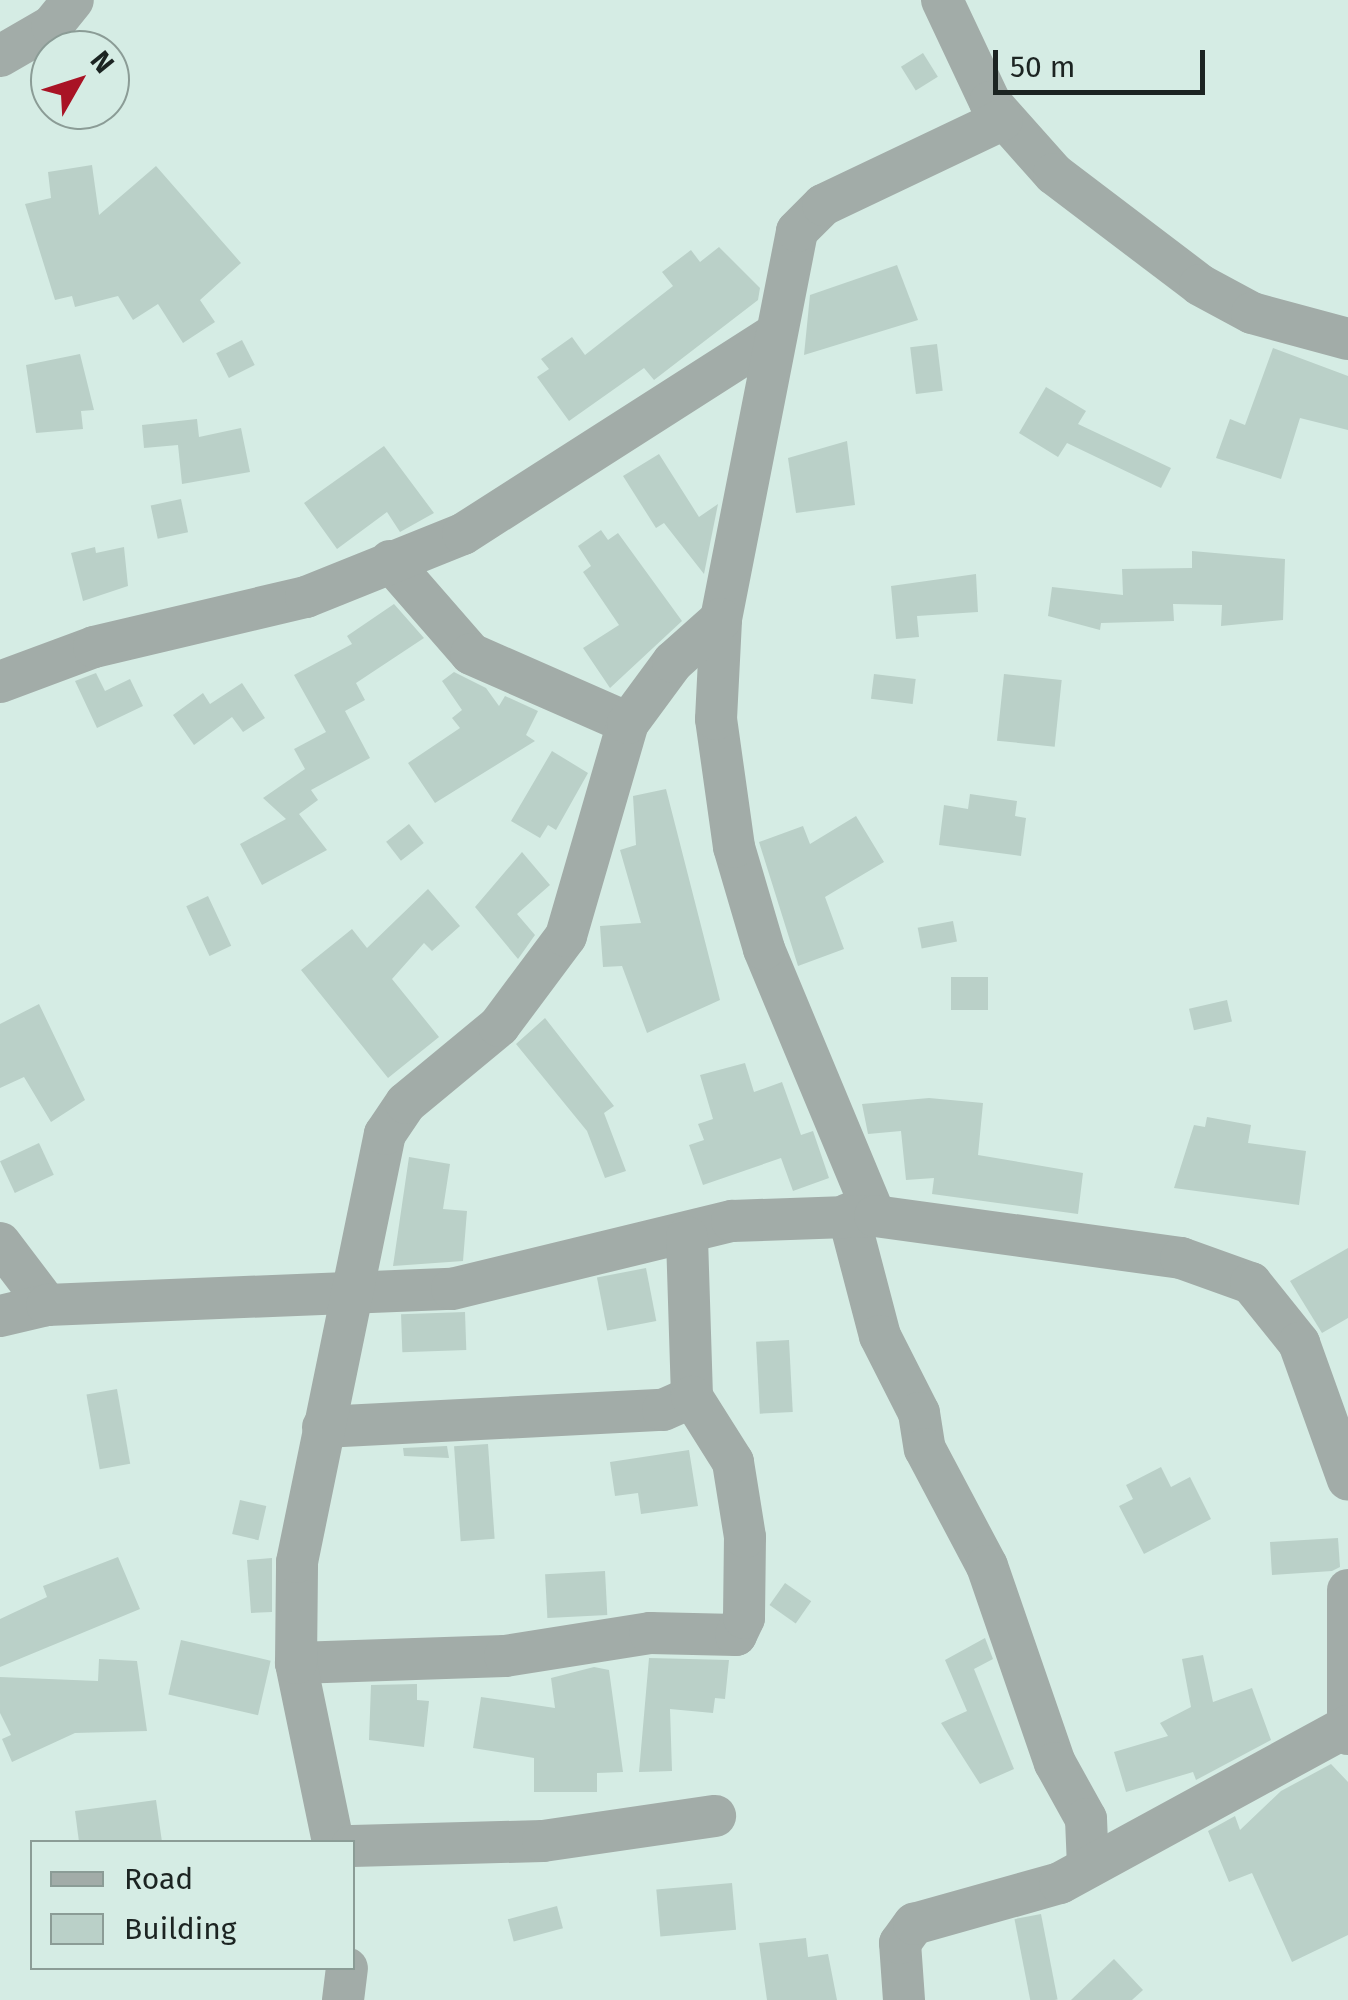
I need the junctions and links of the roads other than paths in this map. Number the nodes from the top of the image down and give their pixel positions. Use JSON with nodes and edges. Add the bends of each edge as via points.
{"nodes":[{"id":1,"x":73,"y":0,"type":"edge"},
{"id":2,"x":942,"y":0,"type":"edge"},
{"id":3,"x":0,"y":56,"type":"edge"},
{"id":4,"x":1002,"y":120,"type":"junction"},
{"id":5,"x":776,"y":334,"type":"junction"},
{"id":6,"x":1348,"y":339,"type":"edge"},
{"id":7,"x":390,"y":561,"type":"junction"},
{"id":8,"x":721,"y":619,"type":"junction"},
{"id":9,"x":0,"y":682,"type":"edge"},
{"id":10,"x":628,"y":722,"type":"junction"},
{"id":11,"x":862,"y":1215,"type":"junction"},
{"id":12,"x":687,"y":1237,"type":"junction"},
{"id":13,"x":0,"y":1243,"type":"edge"},
{"id":14,"x":347,"y":1297,"type":"junction"},
{"id":15,"x":47,"y":1305,"type":"junction"},
{"id":16,"x":0,"y":1316,"type":"edge"},
{"id":17,"x":692,"y":1397,"type":"junction"},
{"id":18,"x":323,"y":1427,"type":"junction"},
{"id":19,"x":1348,"y":1480,"type":"edge"},
{"id":20,"x":1348,"y":1590,"type":"edge"},
{"id":21,"x":296,"y":1663,"type":"junction"},
{"id":22,"x":1347,"y":1729,"type":"edge"},
{"id":23,"x":716,"y":1816,"type":"dead end"},
{"id":24,"x":333,"y":1840,"type":"edge"},
{"id":25,"x":355,"y":1846,"type":"edge"},
{"id":26,"x":1088,"y":1867,"type":"junction"},
{"id":27,"x":347,"y":1970,"type":"edge"},
{"id":28,"x":343,"y":2000,"type":"edge"},
{"id":29,"x":904,"y":2000,"type":"edge"}],
"edges":[{"from":1,"to":3,"type":"street","via":[[52,26]]},
{"from":2,"to":4,"type":"street"},
{"from":4,"to":5,"type":"street","via":[[823,205],[794,238]]},
{"from":4,"to":6,"type":"street","via":[[1054,174],[1200,285],[1252,313]]},
{"from":5,"to":7,"type":"street","via":[[592,444],[496,516]]},
{"from":5,"to":8,"type":"street"},
{"from":7,"to":9,"type":"street","via":[[306,597],[94,647]]},
{"from":7,"to":10,"type":"street","via":[[472,654]]},
{"from":8,"to":10,"type":"street","via":[[673,662]]},
{"from":8,"to":11,"type":"street","via":[[717,737],[734,847],[764,949]]},
{"from":10,"to":14,"type":"street","via":[[566,936],[499,1026],[394,1116]]},
{"from":11,"to":12,"type":"street","via":[[732,1222]]},
{"from":11,"to":19,"type":"street","via":[[1100,1244],[1238,1276],[1266,1296],[1298,1343]]},
{"from":11,"to":26,"type":"street","via":[[880,1336],[919,1414],[924,1449],[987,1566],[1054,1763],[1086,1819]]},
{"from":12,"to":14,"type":"street","via":[[452,1289]]},
{"from":12,"to":17,"type":"street"},
{"from":13,"to":15,"type":"street"},
{"from":14,"to":15,"type":"street"},
{"from":14,"to":18,"type":"street"},
{"from":15,"to":16,"type":"street"},
{"from":17,"to":18,"type":"street","via":[[663,1410]]},
{"from":17,"to":21,"type":"street","via":[[718,1427],[733,1462],[745,1537],[744,1618],[736,1634],[650,1632],[505,1656]]},
{"from":18,"to":21,"type":"street","via":[[297,1562]]},
{"from":20,"to":22,"type":"street"},
{"from":21,"to":24,"type":"street"},
{"from":22,"to":26,"type":"street"},
{"from":23,"to":25,"type":"street","via":[[543,1842]]},
{"from":26,"to":29,"type":"street","via":[[1029,1895],[914,1924],[900,1944]]},
{"from":27,"to":28,"type":"street"}]}
